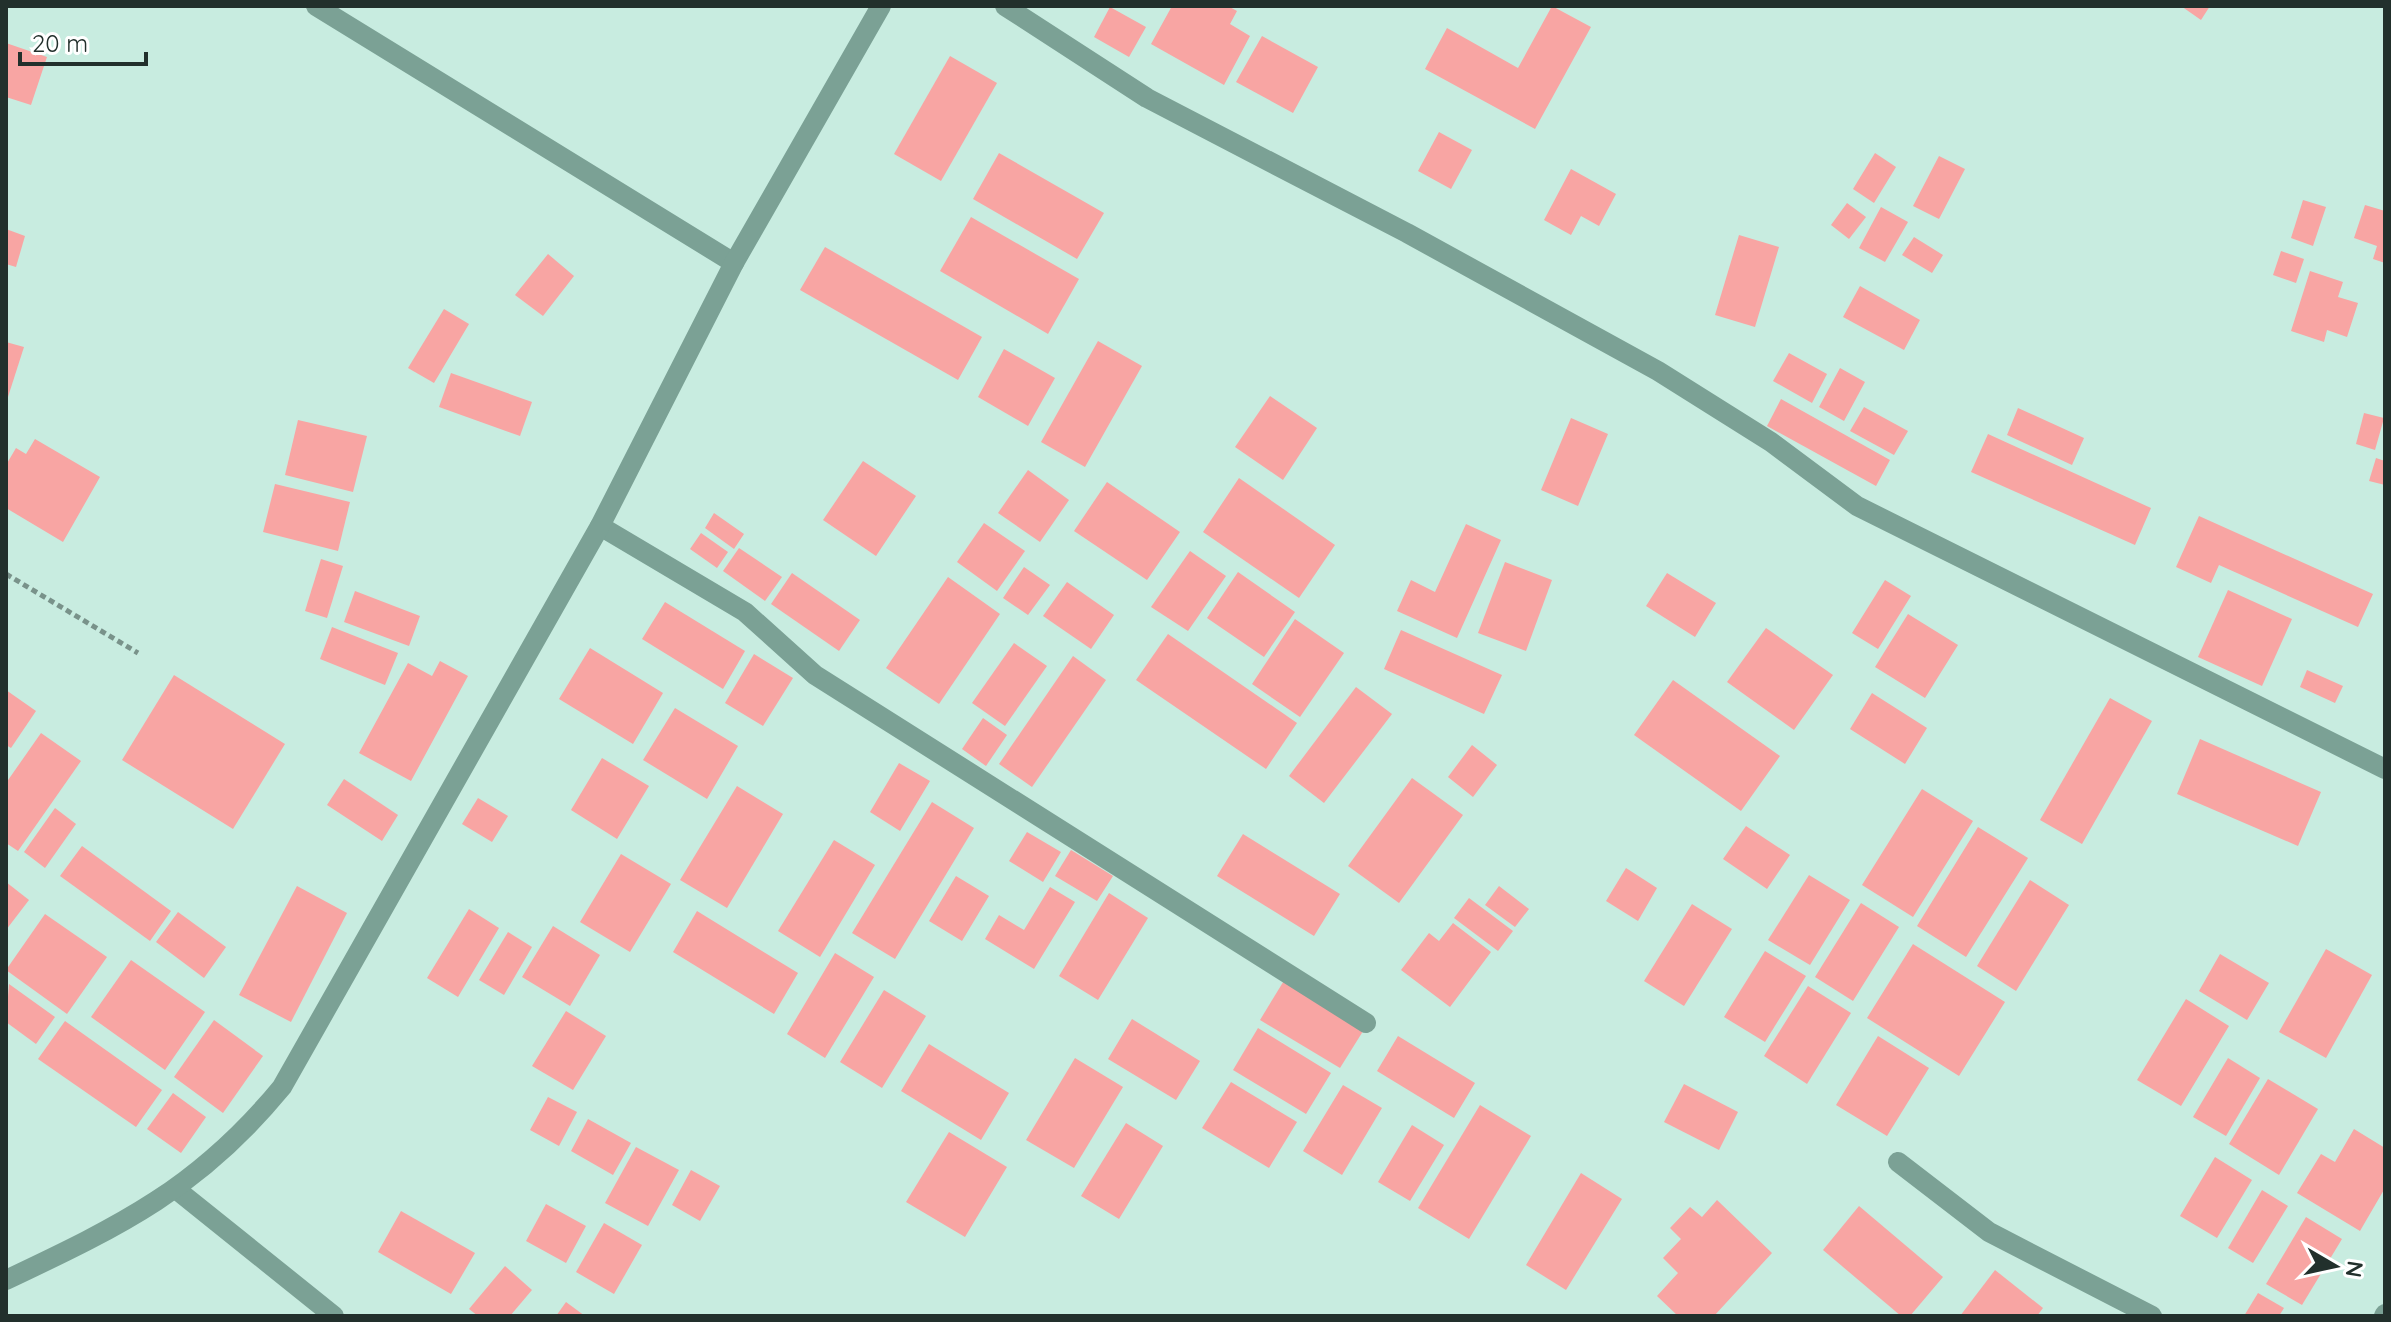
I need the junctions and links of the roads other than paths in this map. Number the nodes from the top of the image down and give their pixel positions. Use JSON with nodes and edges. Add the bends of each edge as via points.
{"nodes":[{"id":1,"x":316,"y":6,"type":"edge"},
{"id":2,"x":881,"y":6,"type":"edge"},
{"id":3,"x":1005,"y":6,"type":"edge"},
{"id":4,"x":734,"y":263,"type":"junction"},
{"id":5,"x":600,"y":526,"type":"junction"},
{"id":6,"x":2385,"y":769,"type":"edge"},
{"id":7,"x":1366,"y":1023,"type":"dead end"},
{"id":8,"x":1898,"y":1162,"type":"dead end"},
{"id":9,"x":177,"y":1190,"type":"junction"},
{"id":10,"x":6,"y":1280,"type":"edge"},
{"id":11,"x":334,"y":1316,"type":"edge"},
{"id":12,"x":2152,"y":1316,"type":"edge"}],
"edges":[{"from":1,"to":4,"type":"street"},
{"from":2,"to":4,"type":"street"},
{"from":3,"to":6,"type":"street","via":[[1147,98],[1658,371],[1771,442],[1857,506]]},
{"from":4,"to":5,"type":"street"},
{"from":5,"to":7,"type":"street","via":[[745,612],[815,675]]},
{"from":5,"to":9,"type":"street","via":[[282,1087],[245,1132]]},
{"from":8,"to":12,"type":"street","via":[[1989,1232]]},
{"from":9,"to":10,"type":"street","via":[[117,1228]]},
{"from":9,"to":11,"type":"street"}]}
